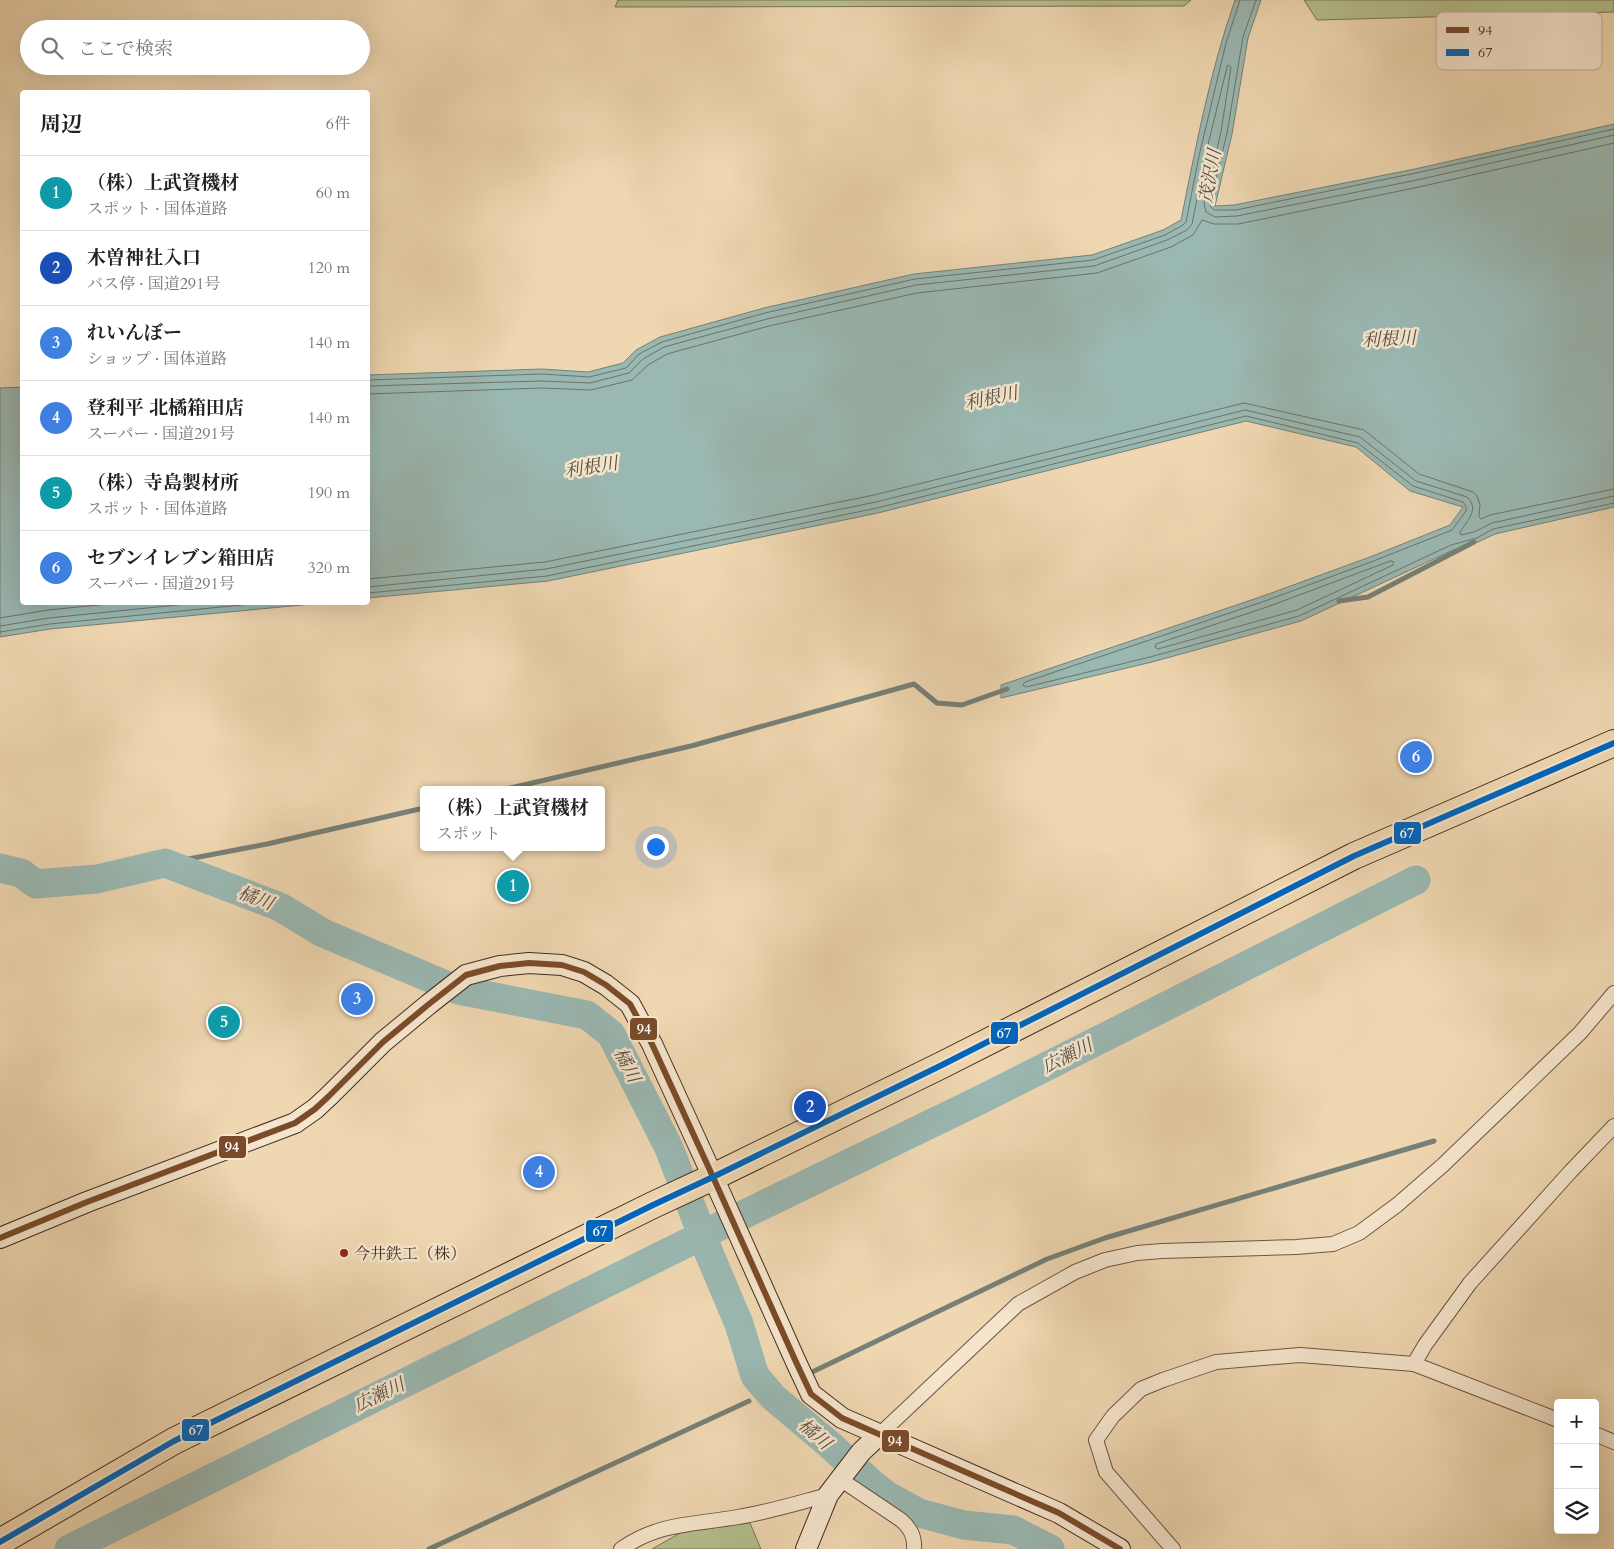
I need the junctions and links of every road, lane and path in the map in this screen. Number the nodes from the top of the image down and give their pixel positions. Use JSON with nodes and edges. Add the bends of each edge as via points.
{"nodes":[{"id":1,"x":1614,"y":744,"type":"edge"},
{"id":2,"x":1614,"y":992,"type":"edge"},
{"id":3,"x":1614,"y":1126,"type":"edge"},
{"id":4,"x":704,"y":1181,"type":"junction"},
{"id":5,"x":0,"y":1238,"type":"edge"},
{"id":6,"x":1414,"y":1364,"type":"junction"},
{"id":7,"x":1554,"y":1418,"type":"edge"},
{"id":8,"x":879,"y":1435,"type":"junction"},
{"id":9,"x":1599,"y":1436,"type":"edge"},
{"id":10,"x":1614,"y":1442,"type":"edge"},
{"id":11,"x":842,"y":1477,"type":"junction"},
{"id":12,"x":828,"y":1495,"type":"junction"},
{"id":13,"x":0,"y":1542,"type":"edge"},
{"id":14,"x":621,"y":1549,"type":"edge"},
{"id":15,"x":806,"y":1549,"type":"edge"},
{"id":16,"x":914,"y":1549,"type":"edge"},
{"id":17,"x":1120,"y":1549,"type":"edge"},
{"id":18,"x":1173,"y":1549,"type":"edge"}],
"edges":[{"from":1,"to":4,"type":"highway","via":[[1354,856],[942,1065]]},
{"from":2,"to":8,"type":"street","via":[[1580,1033],[1443,1166],[1359,1233],[1333,1244],[1137,1253],[1075,1272],[1018,1304]]},
{"from":3,"to":6,"type":"street","via":[[1470,1283]]},
{"from":4,"to":5,"type":"street","via":[[652,1044],[630,1004],[584,972],[562,965],[537,963],[500,966],[466,975],[383,1042],[315,1109],[295,1123]]},
{"from":4,"to":8,"type":"street","via":[[726,1206],[811,1394],[842,1418]]},
{"from":4,"to":13,"type":"highway","via":[[174,1441]]},
{"from":6,"to":7,"type":"street"},
{"from":6,"to":18,"type":"street","via":[[1300,1355],[1226,1361],[1141,1389],[1113,1416],[1096,1440],[1106,1472]]},
{"from":8,"to":11,"type":"street"},
{"from":8,"to":17,"type":"street","via":[[1059,1513]]},
{"from":9,"to":10,"type":"street"},
{"from":11,"to":12,"type":"street"},
{"from":11,"to":16,"type":"street","via":[[901,1520],[912,1532]]},
{"from":12,"to":14,"type":"street","via":[[763,1512],[680,1524],[658,1530]]},
{"from":12,"to":15,"type":"street"}]}
